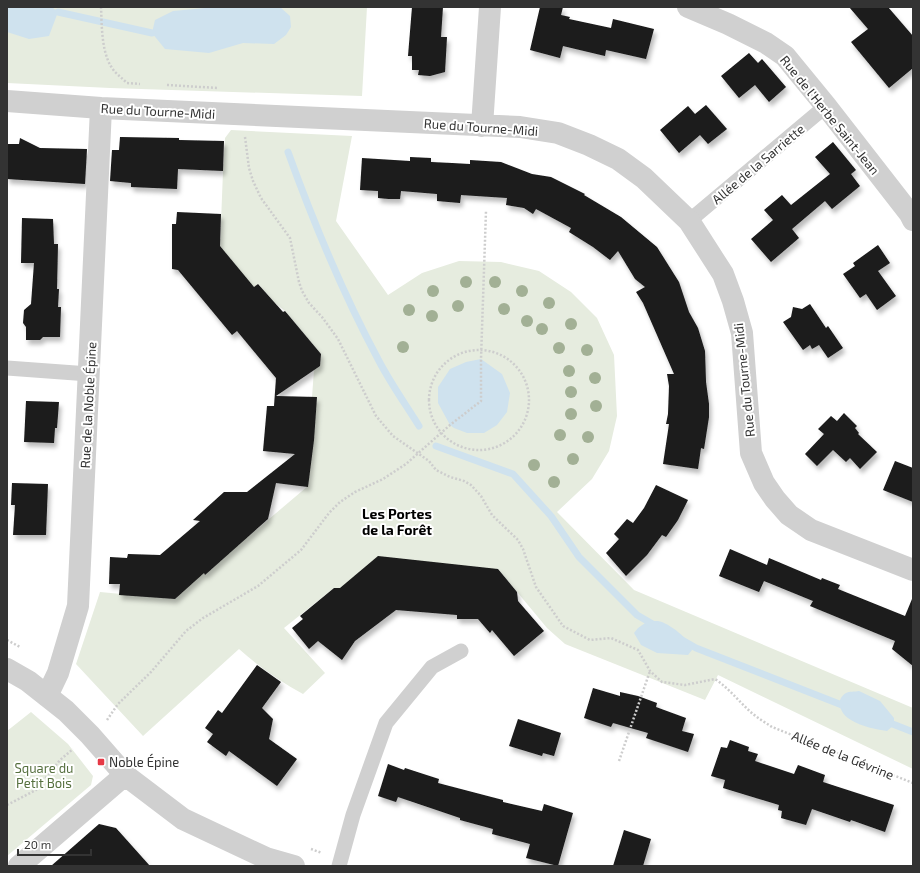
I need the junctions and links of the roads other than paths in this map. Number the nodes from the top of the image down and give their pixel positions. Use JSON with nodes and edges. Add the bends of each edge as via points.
{"nodes":[{"id":1,"x":490,"y":7,"type":"edge"},
{"id":2,"x":688,"y":7,"type":"edge"},
{"id":3,"x":7,"y":101,"type":"edge"},
{"id":4,"x":826,"y":106,"type":"junction"},
{"id":5,"x":111,"y":109,"type":"junction"},
{"id":6,"x":482,"y":126,"type":"junction"},
{"id":7,"x":913,"y":220,"type":"edge"},
{"id":8,"x":689,"y":221,"type":"junction"},
{"id":9,"x":7,"y":368,"type":"edge"},
{"id":10,"x":89,"y":374,"type":"junction"},
{"id":11,"x":913,"y":570,"type":"edge"},
{"id":12,"x":461,"y":651,"type":"dead end"},
{"id":13,"x":7,"y":669,"type":"edge"},
{"id":14,"x":47,"y":696,"type":"junction"},
{"id":15,"x":125,"y":776,"type":"junction"},
{"id":16,"x":340,"y":862,"type":"edge"},
{"id":17,"x":284,"y":864,"type":"edge"},
{"id":18,"x":19,"y":866,"type":"edge"}],
"edges":[{"from":1,"to":6,"type":"street"},
{"from":2,"to":4,"type":"street","name":"Rue de l'Herbe Saint-Jean","via":[[753,36],[785,56]]},
{"from":3,"to":5,"type":"street","name":"Rue du Tourne-Midi"},
{"from":4,"to":7,"type":"street","name":"Rue de l'Herbe Saint-Jean"},
{"from":4,"to":8,"type":"lane","name":"Allée de la Sarriette"},
{"from":5,"to":6,"type":"street","name":"Rue du Tourne-Midi"},
{"from":5,"to":10,"type":"street","name":"Rue de la Noble Épine"},
{"from":6,"to":8,"type":"street","name":"Rue du Tourne-Midi","via":[[520,127],[558,133],[589,145],[618,159],[644,178]]},
{"from":8,"to":11,"type":"street","name":"Rue du Tourne-Midi","via":[[723,274],[733,301],[742,333],[752,453],[764,483],[789,515],[811,530]]},
{"from":9,"to":10,"type":"lane"},
{"from":10,"to":14,"type":"street","name":"Rue de la Noble Épine","via":[[78,606],[58,673]]},
{"from":12,"to":16,"type":"lane","via":[[432,667],[386,723],[353,815]]},
{"from":13,"to":14,"type":"street"},
{"from":14,"to":15,"type":"street","via":[[90,735]]},
{"from":15,"to":17,"type":"street","via":[[183,819]]},
{"from":15,"to":18,"type":"street"}]}
